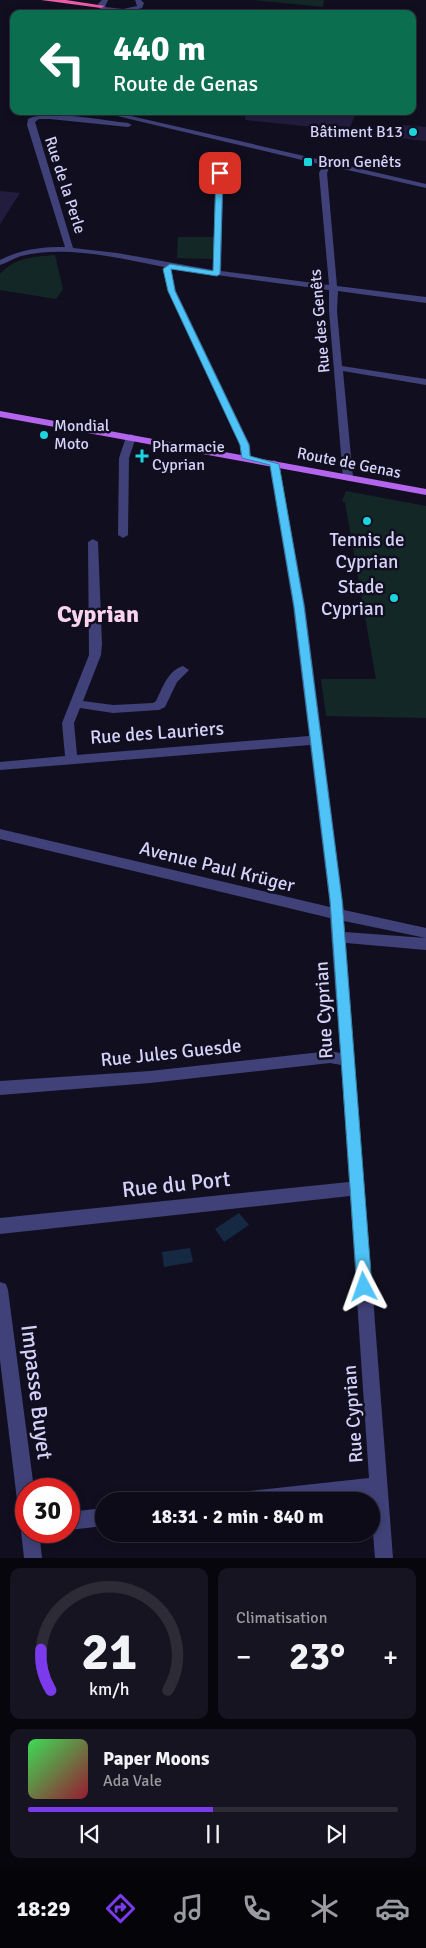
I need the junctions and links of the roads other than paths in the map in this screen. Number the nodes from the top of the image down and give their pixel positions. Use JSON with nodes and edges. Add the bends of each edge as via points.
{"nodes":[{"id":1,"x":45,"y":0,"type":"edge"},
{"id":2,"x":138,"y":0,"type":"edge"},
{"id":3,"x":103,"y":3,"type":"edge"},
{"id":4,"x":131,"y":10,"type":"edge"},
{"id":5,"x":115,"y":115,"type":"edge"},
{"id":6,"x":140,"y":121,"type":"junction"},
{"id":7,"x":220,"y":154,"type":"dead end"},
{"id":8,"x":328,"y":163,"type":"junction"},
{"id":9,"x":426,"y":186,"type":"edge"},
{"id":10,"x":70,"y":251,"type":"junction"},
{"id":11,"x":0,"y":263,"type":"edge"},
{"id":12,"x":170,"y":266,"type":"junction"},
{"id":13,"x":217,"y":274,"type":"junction"},
{"id":14,"x":334,"y":289,"type":"junction"},
{"id":15,"x":426,"y":300,"type":"edge"},
{"id":16,"x":339,"y":368,"type":"junction"},
{"id":17,"x":426,"y":382,"type":"edge"},
{"id":18,"x":0,"y":414,"type":"edge"},
{"id":19,"x":131,"y":437,"type":"junction"},
{"id":20,"x":246,"y":458,"type":"junction"},
{"id":21,"x":274,"y":464,"type":"junction"},
{"id":22,"x":348,"y":478,"type":"junction"},
{"id":23,"x":426,"y":492,"type":"edge"},
{"id":24,"x":123,"y":535,"type":"dead end"},
{"id":25,"x":93,"y":542,"type":"dead end"},
{"id":26,"x":182,"y":670,"type":"dead end"},
{"id":27,"x":76,"y":704,"type":"junction"},
{"id":28,"x":317,"y":740,"type":"junction"},
{"id":29,"x":71,"y":758,"type":"junction"},
{"id":30,"x":0,"y":766,"type":"edge"},
{"id":31,"x":0,"y":834,"type":"edge"},
{"id":32,"x":338,"y":914,"type":"junction"},
{"id":33,"x":426,"y":933,"type":"edge"},
{"id":34,"x":339,"y":937,"type":"junction"},
{"id":35,"x":426,"y":944,"type":"edge"},
{"id":36,"x":346,"y":1060,"type":"junction"},
{"id":37,"x":0,"y":1088,"type":"edge"},
{"id":38,"x":357,"y":1188,"type":"junction"},
{"id":39,"x":0,"y":1226,"type":"edge"},
{"id":40,"x":0,"y":1290,"type":"edge"},
{"id":41,"x":23,"y":1478,"type":"edge"},
{"id":42,"x":378,"y":1486,"type":"junction"},
{"id":43,"x":324,"y":1492,"type":"edge"},
{"id":44,"x":95,"y":1518,"type":"edge"},
{"id":45,"x":80,"y":1520,"type":"edge"},
{"id":46,"x":31,"y":1543,"type":"edge"},
{"id":47,"x":33,"y":1558,"type":"edge"},
{"id":48,"x":384,"y":1558,"type":"edge"}],
"edges":[{"from":1,"to":3,"type":"highway"},
{"from":2,"to":4,"type":"street","via":[[140,7]]},
{"from":5,"to":6,"type":"street"},
{"from":6,"to":8,"type":"street"},
{"from":6,"to":10,"type":"street","name":"Rue de la Perle","via":[[129,126],[50,117],[31,121]]},
{"from":7,"to":13,"type":"street"},
{"from":8,"to":9,"type":"street"},
{"from":8,"to":14,"type":"street","name":"Rue des Genêts","via":[[323,173]]},
{"from":10,"to":11,"type":"street","via":[[56,248],[28,251]]},
{"from":10,"to":12,"type":"street"},
{"from":12,"to":13,"type":"street"},
{"from":12,"to":20,"type":"street","via":[[167,269],[172,291],[245,445]]},
{"from":13,"to":14,"type":"street"},
{"from":14,"to":15,"type":"street"},
{"from":14,"to":16,"type":"street","name":"Rue des Genêts","via":[[332,299]]},
{"from":16,"to":17,"type":"street"},
{"from":16,"to":22,"type":"street","name":"Rue des Genêts"},
{"from":18,"to":19,"type":"main road","name":"Route de Genas"},
{"from":19,"to":20,"type":"main road","name":"Route de Genas"},
{"from":19,"to":24,"type":"street","via":[[124,458]]},
{"from":20,"to":21,"type":"main road","name":"Route de Genas"},
{"from":21,"to":22,"type":"main road","name":"Route de Genas"},
{"from":21,"to":28,"type":"street","name":"Rue Cyprian","via":[[299,606]]},
{"from":22,"to":23,"type":"main road","name":"Route de Genas"},
{"from":25,"to":27,"type":"street","via":[[95,655]]},
{"from":26,"to":27,"type":"street","via":[[172,680],[161,704],[155,707],[113,709]]},
{"from":27,"to":29,"type":"street","via":[[68,723]]},
{"from":28,"to":29,"type":"street","name":"Rue des Lauriers"},
{"from":28,"to":32,"type":"street","name":"Rue Cyprian"},
{"from":29,"to":30,"type":"street","name":"Rue des Lauriers"},
{"from":31,"to":32,"type":"street","name":"Avenue Paul Krüger"},
{"from":32,"to":33,"type":"street","name":"Avenue Paul Krüger"},
{"from":32,"to":34,"type":"street","name":"Rue Cyprian"},
{"from":34,"to":35,"type":"street"},
{"from":34,"to":36,"type":"street","name":"Rue Cyprian"},
{"from":36,"to":37,"type":"street","name":"Rue Jules Guesde","via":[[330,1057],[150,1077]]},
{"from":36,"to":38,"type":"street","name":"Rue Cyprian"},
{"from":38,"to":39,"type":"street","name":"Rue du Port"},
{"from":38,"to":42,"type":"street","name":"Rue Cyprian"},
{"from":40,"to":41,"type":"street","name":"Impasse Buyet"},
{"from":42,"to":43,"type":"street"},
{"from":42,"to":48,"type":"street","name":"Rue Cyprian"},
{"from":44,"to":45,"type":"street"},
{"from":46,"to":47,"type":"street"}]}
